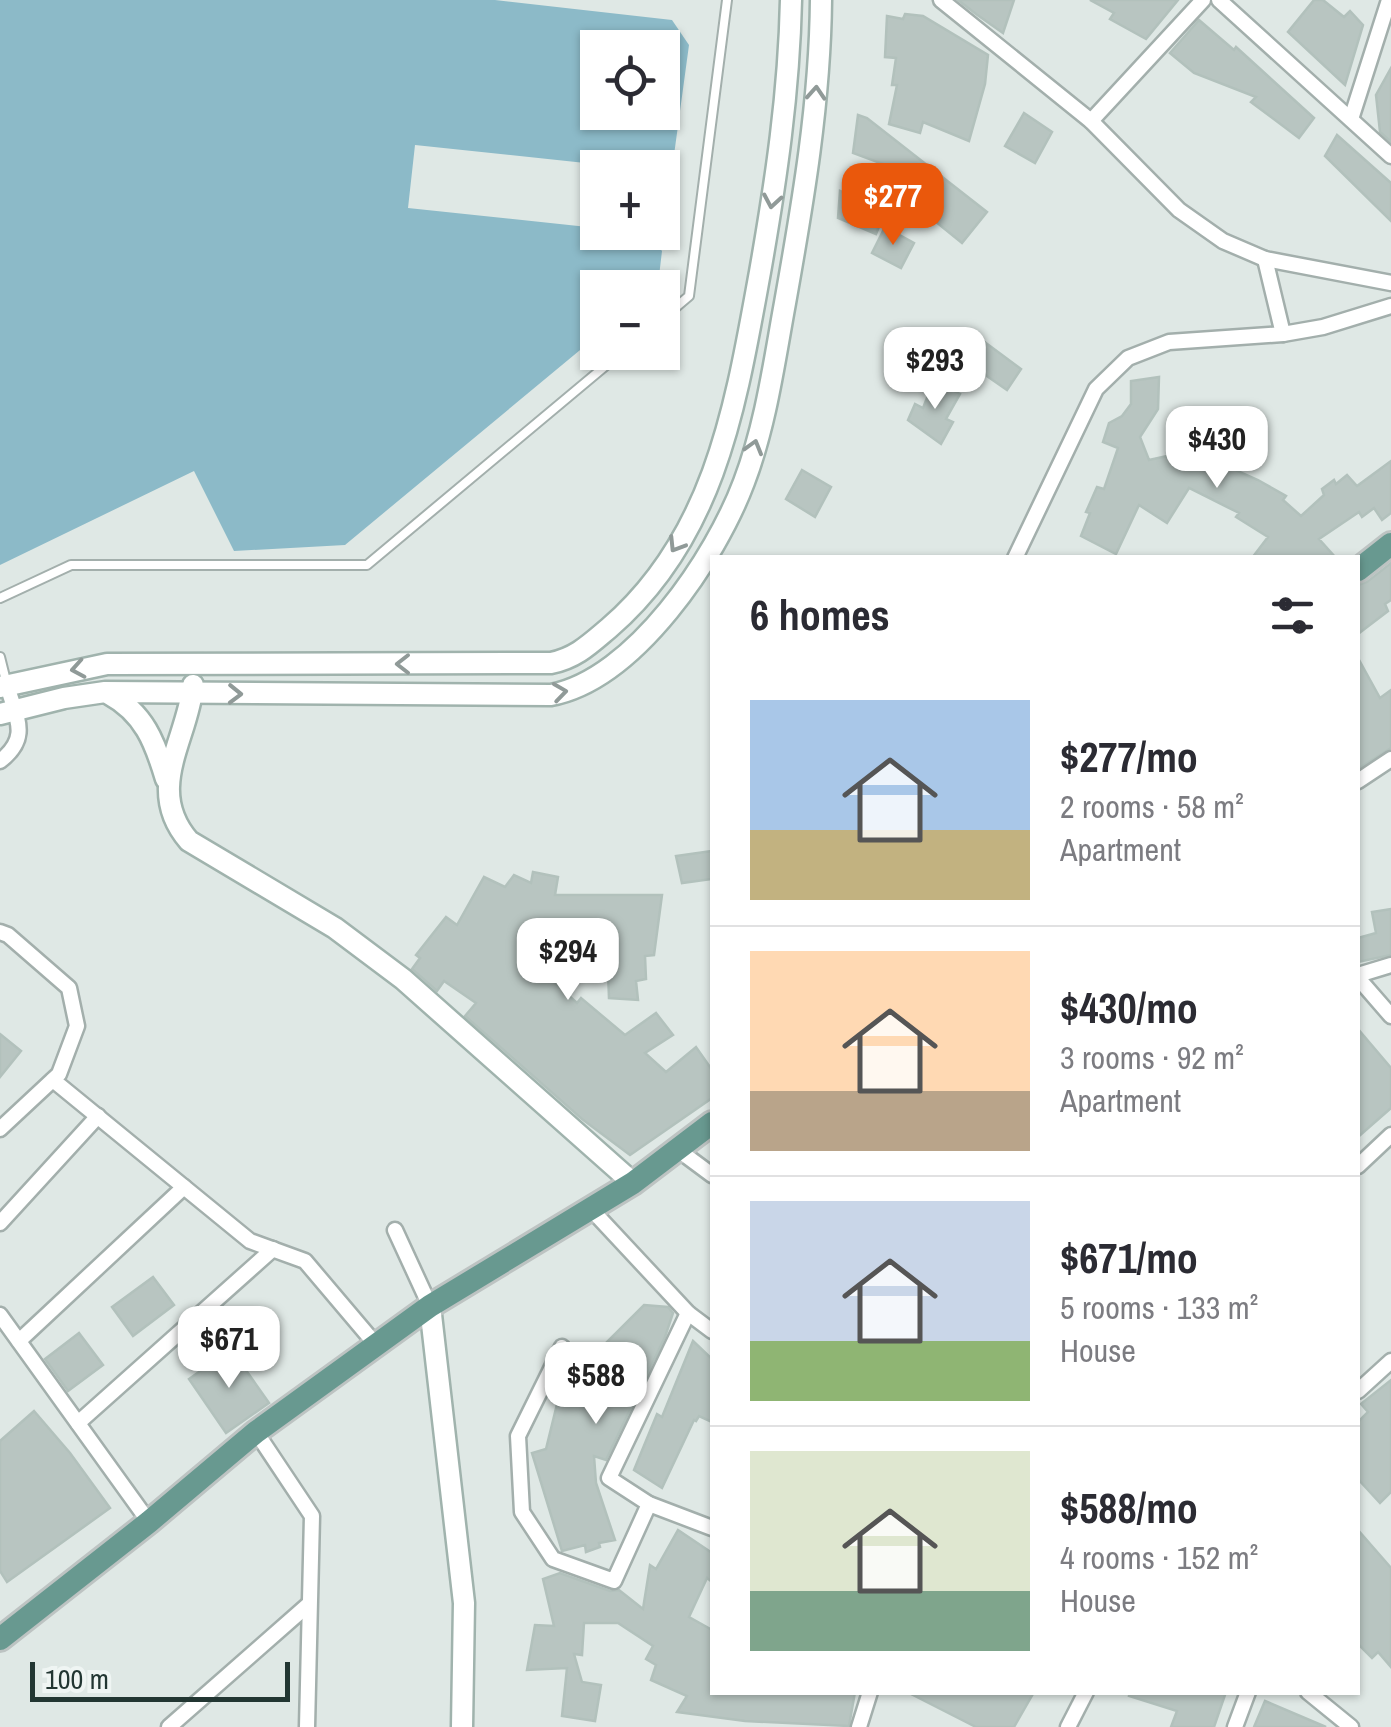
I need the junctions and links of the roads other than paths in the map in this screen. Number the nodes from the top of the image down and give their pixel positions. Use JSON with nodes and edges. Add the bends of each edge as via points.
{"nodes":[{"id":1,"x":727,"y":0,"type":"edge"},
{"id":2,"x":790,"y":0,"type":"edge"},
{"id":3,"x":821,"y":0,"type":"edge"},
{"id":4,"x":941,"y":0,"type":"edge"},
{"id":5,"x":1203,"y":0,"type":"edge"},
{"id":6,"x":1220,"y":0,"type":"edge"},
{"id":7,"x":1389,"y":0,"type":"edge"},
{"id":8,"x":1352,"y":119,"type":"junction"},
{"id":9,"x":1091,"y":120,"type":"junction"},
{"id":10,"x":1391,"y":156,"type":"edge"},
{"id":11,"x":1266,"y":259,"type":"junction"},
{"id":12,"x":1391,"y":283,"type":"edge"},
{"id":13,"x":680,"y":304,"type":"edge"},
{"id":14,"x":1391,"y":306,"type":"edge"},
{"id":15,"x":1284,"y":334,"type":"junction"},
{"id":16,"x":601,"y":370,"type":"edge"},
{"id":17,"x":1391,"y":544,"type":"edge"},
{"id":18,"x":1015,"y":555,"type":"edge"},
{"id":19,"x":1360,"y":568,"type":"edge"},
{"id":20,"x":0,"y":598,"type":"edge"},
{"id":21,"x":0,"y":656,"type":"edge"},
{"id":22,"x":194,"y":664,"type":"junction"},
{"id":23,"x":4,"y":686,"type":"edge"},
{"id":24,"x":105,"y":692,"type":"junction"},
{"id":25,"x":192,"y":693,"type":"junction"},
{"id":26,"x":7,"y":712,"type":"edge"},
{"id":27,"x":1391,"y":759,"type":"edge"},
{"id":28,"x":0,"y":761,"type":"edge"},
{"id":29,"x":1360,"y":780,"type":"edge"},
{"id":30,"x":170,"y":790,"type":"junction"},
{"id":31,"x":0,"y":932,"type":"edge"},
{"id":32,"x":1391,"y":964,"type":"edge"},
{"id":33,"x":1360,"y":975,"type":"edge"},
{"id":34,"x":1360,"y":978,"type":"edge"},
{"id":35,"x":1391,"y":1016,"type":"edge"},
{"id":36,"x":53,"y":1080,"type":"junction"},
{"id":37,"x":98,"y":1116,"type":"junction"},
{"id":38,"x":710,"y":1124,"type":"edge"},
{"id":39,"x":0,"y":1129,"type":"edge"},
{"id":40,"x":1391,"y":1135,"type":"edge"},
{"id":41,"x":677,"y":1149,"type":"junction"},
{"id":42,"x":1360,"y":1164,"type":"edge"},
{"id":43,"x":710,"y":1174,"type":"edge"},
{"id":44,"x":633,"y":1183,"type":"junction"},
{"id":45,"x":184,"y":1187,"type":"junction"},
{"id":46,"x":590,"y":1208,"type":"junction"},
{"id":47,"x":0,"y":1223,"type":"edge"},
{"id":48,"x":395,"y":1230,"type":"dead end"},
{"id":49,"x":273,"y":1249,"type":"junction"},
{"id":50,"x":430,"y":1306,"type":"junction"},
{"id":51,"x":688,"y":1313,"type":"junction"},
{"id":52,"x":0,"y":1316,"type":"edge"},
{"id":53,"x":710,"y":1330,"type":"edge"},
{"id":54,"x":19,"y":1341,"type":"junction"},
{"id":55,"x":377,"y":1346,"type":"junction"},
{"id":56,"x":562,"y":1346,"type":"dead end"},
{"id":57,"x":1391,"y":1360,"type":"edge"},
{"id":58,"x":1360,"y":1389,"type":"edge"},
{"id":59,"x":78,"y":1423,"type":"junction"},
{"id":60,"x":256,"y":1432,"type":"junction"},
{"id":61,"x":649,"y":1504,"type":"junction"},
{"id":62,"x":150,"y":1522,"type":"junction"},
{"id":63,"x":710,"y":1527,"type":"edge"},
{"id":64,"x":309,"y":1604,"type":"junction"},
{"id":65,"x":0,"y":1638,"type":"edge"},
{"id":66,"x":869,"y":1695,"type":"edge"},
{"id":67,"x":1084,"y":1695,"type":"edge"},
{"id":68,"x":1247,"y":1695,"type":"edge"},
{"id":69,"x":1312,"y":1695,"type":"edge"},
{"id":70,"x":169,"y":1727,"type":"edge"},
{"id":71,"x":307,"y":1727,"type":"edge"},
{"id":72,"x":462,"y":1727,"type":"edge"},
{"id":73,"x":859,"y":1727,"type":"edge"},
{"id":74,"x":1068,"y":1727,"type":"edge"},
{"id":75,"x":1235,"y":1727,"type":"edge"},
{"id":76,"x":1351,"y":1727,"type":"edge"}],
"edges":[{"from":1,"to":13,"type":"lane","via":[[689,296]]},
{"from":2,"to":22,"type":"street","one_way":true,"via":[[780,156],[736,403],[715,473],[690,524],[625,614],[579,654],[551,663]]},
{"from":25,"to":3,"type":"street","one_way":true,"via":[[551,695],[600,677],[650,632],[718,535],[744,482],[766,408],[810,158]]},
{"from":4,"to":9,"type":"street"},
{"from":5,"to":9,"type":"street"},
{"from":6,"to":8,"type":"street"},
{"from":7,"to":8,"type":"street"},
{"from":8,"to":10,"type":"street"},
{"from":9,"to":11,"type":"street","via":[[1179,210]]},
{"from":11,"to":12,"type":"street"},
{"from":11,"to":15,"type":"street"},
{"from":14,"to":15,"type":"street"},
{"from":15,"to":18,"type":"street","via":[[1169,342],[1116,367],[1096,389]]},
{"from":16,"to":20,"type":"lane","via":[[368,566],[71,564]]},
{"from":17,"to":19,"type":"main road"},
{"from":21,"to":23,"type":"lane"},
{"from":22,"to":23,"type":"street","one_way":true,"via":[[107,664]]},
{"from":22,"to":25,"type":"street"},
{"from":23,"to":26,"type":"street"},
{"from":24,"to":25,"type":"street"},
{"from":24,"to":26,"type":"street"},
{"from":24,"to":30,"type":"street","via":[[127,703],[149,728]]},
{"from":25,"to":30,"type":"street","via":[[174,746]]},
{"from":26,"to":28,"type":"street","via":[[21,735]]},
{"from":27,"to":29,"type":"street"},
{"from":30,"to":44,"type":"street","via":[[176,827],[189,841],[336,928],[403,979]]},
{"from":31,"to":36,"type":"street","via":[[70,988],[77,1026]]},
{"from":32,"to":33,"type":"street"},
{"from":34,"to":35,"type":"street"},
{"from":36,"to":37,"type":"street"},
{"from":36,"to":39,"type":"street"},
{"from":37,"to":45,"type":"street"},
{"from":37,"to":47,"type":"street"},
{"from":38,"to":41,"type":"main road"},
{"from":40,"to":42,"type":"street"},
{"from":41,"to":43,"type":"street"},
{"from":41,"to":44,"type":"main road"},
{"from":44,"to":46,"type":"main road"},
{"from":45,"to":49,"type":"street","via":[[250,1241]]},
{"from":45,"to":54,"type":"street"},
{"from":46,"to":50,"type":"main road"},
{"from":46,"to":51,"type":"street"},
{"from":48,"to":50,"type":"street"},
{"from":49,"to":55,"type":"street","via":[[305,1262]]},
{"from":49,"to":59,"type":"street"},
{"from":50,"to":55,"type":"main road"},
{"from":50,"to":72,"type":"street","via":[[464,1603]]},
{"from":51,"to":53,"type":"street"},
{"from":51,"to":61,"type":"street","via":[[609,1478]]},
{"from":52,"to":54,"type":"street"},
{"from":54,"to":59,"type":"street"},
{"from":55,"to":60,"type":"main road"},
{"from":56,"to":61,"type":"street","via":[[518,1436],[522,1512],[554,1559],[614,1580]]},
{"from":57,"to":58,"type":"street"},
{"from":59,"to":62,"type":"street"},
{"from":60,"to":62,"type":"main road"},
{"from":60,"to":64,"type":"street","via":[[312,1516]]},
{"from":61,"to":63,"type":"street"},
{"from":62,"to":65,"type":"main road"},
{"from":64,"to":70,"type":"street"},
{"from":64,"to":71,"type":"street"},
{"from":66,"to":73,"type":"street"},
{"from":67,"to":74,"type":"street"},
{"from":68,"to":75,"type":"street"},
{"from":69,"to":76,"type":"street"}]}
